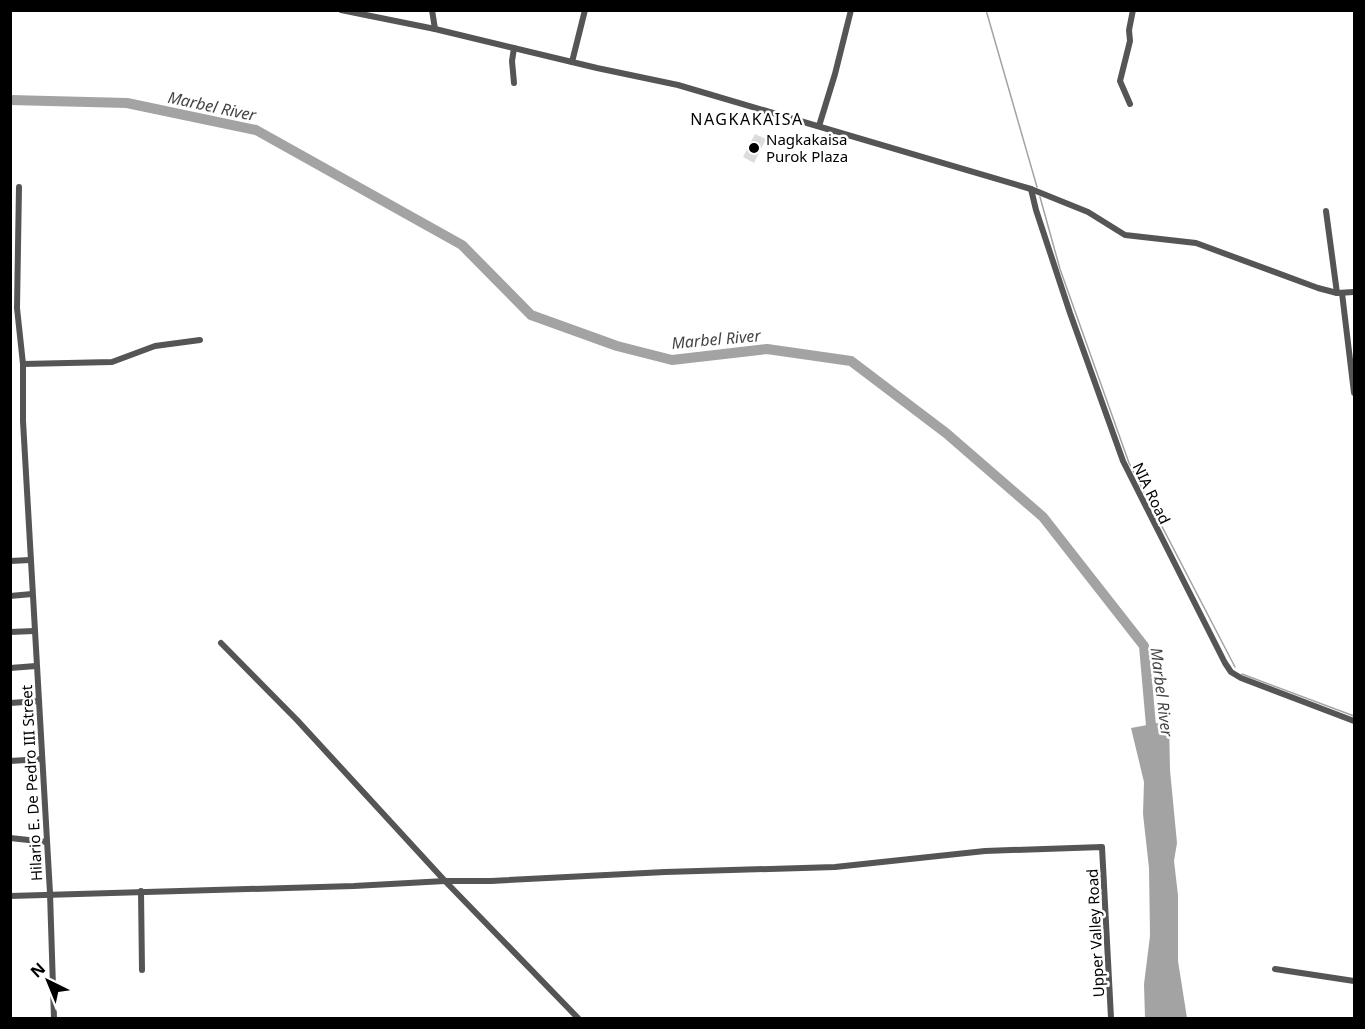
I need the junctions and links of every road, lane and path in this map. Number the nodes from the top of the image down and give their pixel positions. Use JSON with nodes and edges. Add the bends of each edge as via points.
{"nodes":[{"id":1,"x":341,"y":10,"type":"edge"},
{"id":2,"x":432,"y":10,"type":"edge"},
{"id":3,"x":585,"y":10,"type":"edge"},
{"id":4,"x":851,"y":10,"type":"edge"},
{"id":5,"x":1133,"y":10,"type":"edge"},
{"id":6,"x":435,"y":28,"type":"junction"},
{"id":7,"x":514,"y":48,"type":"junction"},
{"id":8,"x":572,"y":62,"type":"junction"},
{"id":9,"x":514,"y":83,"type":"dead end"},
{"id":10,"x":1130,"y":104,"type":"dead end"},
{"id":11,"x":819,"y":126,"type":"junction"},
{"id":12,"x":19,"y":187,"type":"dead end"},
{"id":13,"x":1031,"y":189,"type":"junction"},
{"id":14,"x":1326,"y":211,"type":"dead end"},
{"id":15,"x":1354,"y":292,"type":"edge"},
{"id":16,"x":1340,"y":293,"type":"junction"},
{"id":17,"x":200,"y":340,"type":"dead end"},
{"id":18,"x":23,"y":364,"type":"junction"},
{"id":19,"x":1354,"y":393,"type":"edge"},
{"id":20,"x":30,"y":560,"type":"junction"},
{"id":21,"x":10,"y":561,"type":"edge"},
{"id":22,"x":32,"y":594,"type":"junction"},
{"id":23,"x":10,"y":596,"type":"edge"},
{"id":24,"x":34,"y":631,"type":"junction"},
{"id":25,"x":10,"y":632,"type":"edge"},
{"id":26,"x":220,"y":643,"type":"dead end"},
{"id":27,"x":36,"y":666,"type":"junction"},
{"id":28,"x":10,"y":668,"type":"edge"},
{"id":29,"x":39,"y":701,"type":"junction"},
{"id":30,"x":10,"y":703,"type":"edge"},
{"id":31,"x":1354,"y":721,"type":"edge"},
{"id":32,"x":42,"y":759,"type":"junction"},
{"id":33,"x":10,"y":761,"type":"edge"},
{"id":34,"x":10,"y":838,"type":"edge"},
{"id":35,"x":47,"y":842,"type":"junction"},
{"id":36,"x":445,"y":881,"type":"junction"},
{"id":37,"x":141,"y":891,"type":"junction"},
{"id":38,"x":50,"y":893,"type":"junction"},
{"id":39,"x":10,"y":896,"type":"edge"},
{"id":40,"x":1275,"y":969,"type":"dead end"},
{"id":41,"x":142,"y":970,"type":"dead end"},
{"id":42,"x":1354,"y":981,"type":"edge"},
{"id":43,"x":54,"y":1018,"type":"edge"},
{"id":44,"x":578,"y":1018,"type":"edge"},
{"id":45,"x":1111,"y":1018,"type":"edge"}],
"edges":[{"from":1,"to":6,"type":"street"},
{"from":2,"to":6,"type":"street"},
{"from":3,"to":8,"type":"street"},
{"from":4,"to":11,"type":"street"},
{"from":5,"to":10,"type":"street","via":[[1120,81]]},
{"from":6,"to":7,"type":"street"},
{"from":7,"to":8,"type":"street"},
{"from":7,"to":9,"type":"street"},
{"from":8,"to":11,"type":"street","via":[[678,85]]},
{"from":11,"to":13,"type":"street"},
{"from":12,"to":18,"type":"street","name":"Hilario E. De Pedro III Street","via":[[17,308]]},
{"from":13,"to":16,"type":"street","via":[[1088,212],[1125,235],[1196,243]]},
{"from":13,"to":31,"type":"street","name":"NIA Road","via":[[1070,314],[1123,461],[1225,663],[1241,678]]},
{"from":14,"to":16,"type":"street"},
{"from":15,"to":16,"type":"street"},
{"from":16,"to":19,"type":"street"},
{"from":17,"to":18,"type":"street","via":[[155,346],[112,362]]},
{"from":18,"to":20,"type":"street","name":"Hilario E. De Pedro III Street"},
{"from":20,"to":21,"type":"street"},
{"from":20,"to":22,"type":"street","name":"Hilario E. De Pedro III Street"},
{"from":22,"to":23,"type":"street"},
{"from":22,"to":24,"type":"street","name":"Hilario E. De Pedro III Street"},
{"from":24,"to":25,"type":"street"},
{"from":24,"to":27,"type":"street","name":"Hilario E. De Pedro III Street"},
{"from":26,"to":36,"type":"street"},
{"from":27,"to":28,"type":"street"},
{"from":27,"to":29,"type":"street","name":"Hilario E. De Pedro III Street"},
{"from":29,"to":30,"type":"street"},
{"from":29,"to":32,"type":"street","name":"Hilario E. De Pedro III Street"},
{"from":32,"to":33,"type":"street"},
{"from":32,"to":35,"type":"street","name":"Hilario E. De Pedro III Street"},
{"from":34,"to":35,"type":"street"},
{"from":35,"to":38,"type":"street","name":"Hilario E. De Pedro III Street"},
{"from":36,"to":37,"type":"street"},
{"from":36,"to":44,"type":"street"},
{"from":36,"to":45,"type":"street","name":"Upper Valley Road","via":[[835,867],[985,851],[1102,847]]},
{"from":37,"to":38,"type":"street"},
{"from":37,"to":41,"type":"street"},
{"from":38,"to":39,"type":"street"},
{"from":38,"to":43,"type":"street","name":"Hilario E. De Pedro III Street"},
{"from":40,"to":42,"type":"street"}]}
